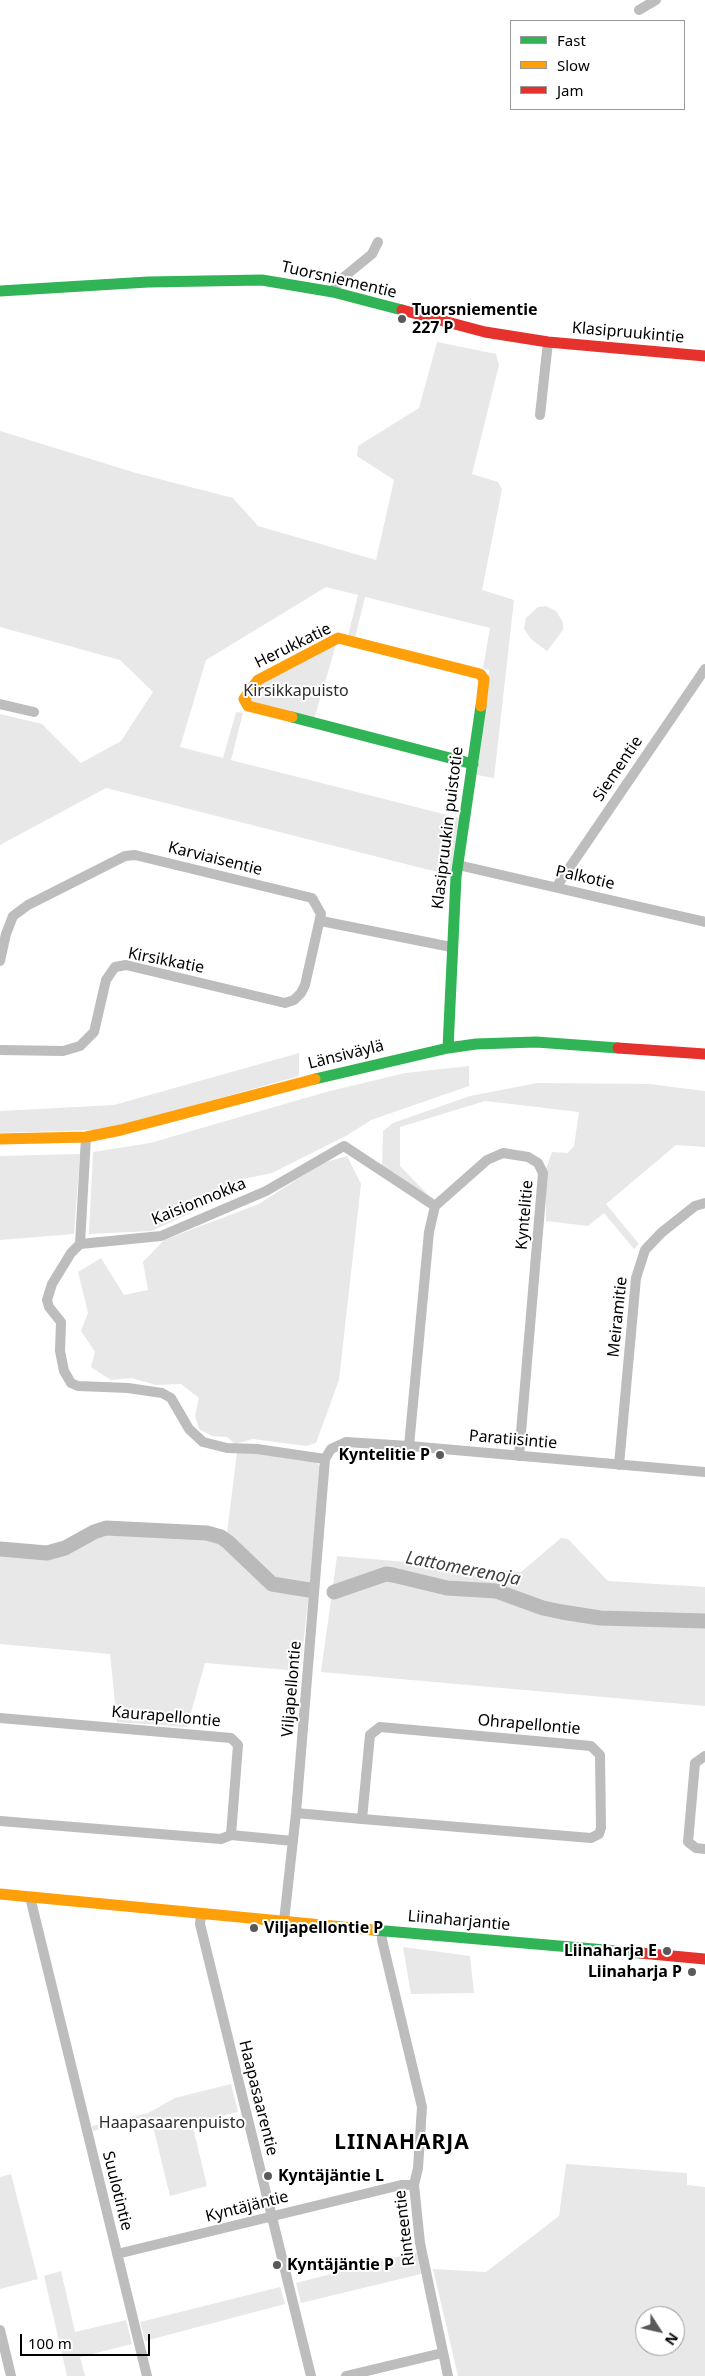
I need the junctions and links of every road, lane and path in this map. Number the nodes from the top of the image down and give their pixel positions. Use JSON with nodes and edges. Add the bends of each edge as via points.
{"nodes":[{"id":1,"x":656,"y":0,"type":"edge"},
{"id":2,"x":639,"y":10,"type":"dead end"},
{"id":3,"x":378,"y":242,"type":"dead end"},
{"id":4,"x":0,"y":291,"type":"edge"},
{"id":5,"x":333,"y":292,"type":"junction"},
{"id":6,"x":548,"y":342,"type":"junction"},
{"id":7,"x":705,"y":356,"type":"edge"},
{"id":8,"x":540,"y":416,"type":"dead end"},
{"id":9,"x":705,"y":669,"type":"edge"},
{"id":10,"x":480,"y":674,"type":"joint"},
{"id":11,"x":0,"y":704,"type":"edge"},
{"id":12,"x":34,"y":712,"type":"dead end"},
{"id":13,"x":473,"y":764,"type":"junction"},
{"id":14,"x":458,"y":865,"type":"junction"},
{"id":15,"x":557,"y":886,"type":"junction"},
{"id":16,"x":321,"y":921,"type":"junction"},
{"id":17,"x":705,"y":922,"type":"edge"},
{"id":18,"x":452,"y":947,"type":"junction"},
{"id":19,"x":0,"y":961,"type":"edge"},
{"id":20,"x":448,"y":1048,"type":"junction"},
{"id":21,"x":0,"y":1050,"type":"edge"},
{"id":22,"x":705,"y":1054,"type":"edge"},
{"id":23,"x":86,"y":1137,"type":"junction"},
{"id":24,"x":0,"y":1139,"type":"edge"},
{"id":25,"x":705,"y":1203,"type":"edge"},
{"id":26,"x":435,"y":1206,"type":"junction"},
{"id":27,"x":80,"y":1244,"type":"junction"},
{"id":28,"x":410,"y":1446,"type":"junction"},
{"id":29,"x":520,"y":1456,"type":"junction"},
{"id":30,"x":325,"y":1459,"type":"junction"},
{"id":31,"x":619,"y":1465,"type":"junction"},
{"id":32,"x":705,"y":1472,"type":"edge"},
{"id":33,"x":0,"y":1718,"type":"edge"},
{"id":34,"x":705,"y":1756,"type":"edge"},
{"id":35,"x":296,"y":1813,"type":"junction"},
{"id":36,"x":362,"y":1819,"type":"junction"},
{"id":37,"x":0,"y":1821,"type":"edge"},
{"id":38,"x":230,"y":1835,"type":"junction"},
{"id":39,"x":292,"y":1841,"type":"junction"},
{"id":40,"x":705,"y":1849,"type":"edge"},
{"id":41,"x":0,"y":1894,"type":"edge"},
{"id":42,"x":30,"y":1897,"type":"junction"},
{"id":43,"x":201,"y":1915,"type":"junction"},
{"id":44,"x":284,"y":1921,"type":"junction"},
{"id":45,"x":382,"y":1930,"type":"junction"},
{"id":46,"x":705,"y":1959,"type":"edge"},
{"id":47,"x":414,"y":2185,"type":"junction"},
{"id":48,"x":272,"y":2217,"type":"junction"},
{"id":49,"x":117,"y":2254,"type":"junction"},
{"id":50,"x":0,"y":2330,"type":"edge"},
{"id":51,"x":442,"y":2353,"type":"junction"},
{"id":52,"x":11,"y":2376,"type":"edge"},
{"id":53,"x":147,"y":2376,"type":"edge"},
{"id":54,"x":311,"y":2376,"type":"edge"},
{"id":55,"x":346,"y":2376,"type":"edge"},
{"id":56,"x":448,"y":2376,"type":"edge"}],
"edges":[{"from":1,"to":2,"type":"street"},
{"from":3,"to":5,"type":"street","via":[[372,254],[338,281]]},
{"from":4,"to":5,"type":"main road","name":"Tuorsniementie","via":[[148,282],[262,280]]},
{"from":5,"to":6,"type":"main road","name":"Tuorsniementie","via":[[460,327]]},
{"from":6,"to":7,"type":"main road","name":"Klasipruukintie"},
{"from":6,"to":8,"type":"street"},
{"from":9,"to":15,"type":"street","name":"Siementie"},
{"from":10,"to":13,"type":"main road","name":"Klasipruukin puistotie","via":[[484,679]]},
{"from":10,"to":13,"type":"main road","name":"Herukkatie","via":[[338,638],[258,680],[244,699],[248,706]]},
{"from":11,"to":12,"type":"street"},
{"from":13,"to":14,"type":"main road","name":"Klasipruukin puistotie"},
{"from":14,"to":15,"type":"street","name":"Palkotie"},
{"from":14,"to":18,"type":"main road","name":"Klasipruukin puistotie"},
{"from":15,"to":17,"type":"street","name":"Palkotie"},
{"from":16,"to":18,"type":"street"},
{"from":16,"to":19,"type":"street","name":"Karviaisentie","via":[[318,906],[312,898],[135,855],[125,856],[28,905],[13,916]]},
{"from":16,"to":21,"type":"street","name":"Kirsikkatie","via":[[305,985],[294,1000],[285,1003],[126,965],[115,967],[106,980],[94,1032],[80,1046],[63,1051]]},
{"from":18,"to":20,"type":"main road","name":"Klasipruukin puistotie"},
{"from":20,"to":22,"type":"main road","name":"Länsiväylä","via":[[536,1042]]},
{"from":20,"to":23,"type":"main road","name":"Länsiväylä"},
{"from":23,"to":24,"type":"main road","name":"Länsiväylä"},
{"from":23,"to":27,"type":"street"},
{"from":25,"to":31,"type":"street","name":"Meiramitie","via":[[695,1206],[645,1250],[636,1278]]},
{"from":26,"to":27,"type":"street","name":"Kaisionnokka","via":[[344,1146],[266,1191],[161,1236]]},
{"from":26,"to":28,"type":"street","via":[[429,1232]]},
{"from":26,"to":29,"type":"street","name":"Kyntelitie","via":[[487,1160],[503,1153],[528,1156],[544,1173]]},
{"from":27,"to":30,"type":"street","via":[[52,1284],[47,1300],[61,1322],[60,1351],[64,1371],[71,1383],[162,1393],[171,1398],[189,1429],[203,1442],[227,1448]]},
{"from":28,"to":29,"type":"street","name":"Paratiisintie"},
{"from":28,"to":30,"type":"street","name":"Paratiisintie","via":[[346,1442],[330,1449]]},
{"from":29,"to":31,"type":"street","name":"Paratiisintie"},
{"from":30,"to":35,"type":"street","name":"Viljapellontie"},
{"from":31,"to":32,"type":"street","name":"Paratiisintie"},
{"from":33,"to":38,"type":"street","name":"Kaurapellontie","via":[[231,1738],[238,1745]]},
{"from":34,"to":40,"type":"street","via":[[695,1763],[688,1842],[696,1848]]},
{"from":35,"to":36,"type":"street","name":"Ohrapellontie"},
{"from":35,"to":39,"type":"street","name":"Viljapellontie"},
{"from":36,"to":36,"type":"street","name":"Ohrapellontie","via":[[591,1838],[601,1828],[600,1755],[591,1746],[380,1727],[370,1735]]},
{"from":37,"to":38,"type":"street","via":[[221,1839]]},
{"from":38,"to":39,"type":"street"},
{"from":39,"to":44,"type":"street","name":"Viljapellontie"},
{"from":41,"to":42,"type":"main road","name":"Liinaharjantie"},
{"from":42,"to":43,"type":"main road","name":"Liinaharjantie"},
{"from":42,"to":49,"type":"street","name":"Suulotintie"},
{"from":43,"to":44,"type":"main road","name":"Liinaharjantie"},
{"from":43,"to":48,"type":"street","name":"Haapasaarentie","via":[[200,1924]]},
{"from":44,"to":45,"type":"main road","name":"Liinaharjantie"},
{"from":45,"to":46,"type":"main road","name":"Liinaharjantie"},
{"from":45,"to":47,"type":"street","name":"Rinteentie","via":[[422,2107]]},
{"from":47,"to":48,"type":"street","name":"Kyntäjäntie","via":[[402,2185]]},
{"from":47,"to":51,"type":"street","name":"Rinteentie","via":[[420,2243]]},
{"from":48,"to":49,"type":"street","name":"Kyntäjäntie"},
{"from":48,"to":54,"type":"street","name":"Haapasaarentie"},
{"from":49,"to":53,"type":"street","name":"Suulotintie"},
{"from":50,"to":52,"type":"street"},
{"from":51,"to":55,"type":"street"},
{"from":51,"to":56,"type":"street","name":"Rinteentie"}]}
